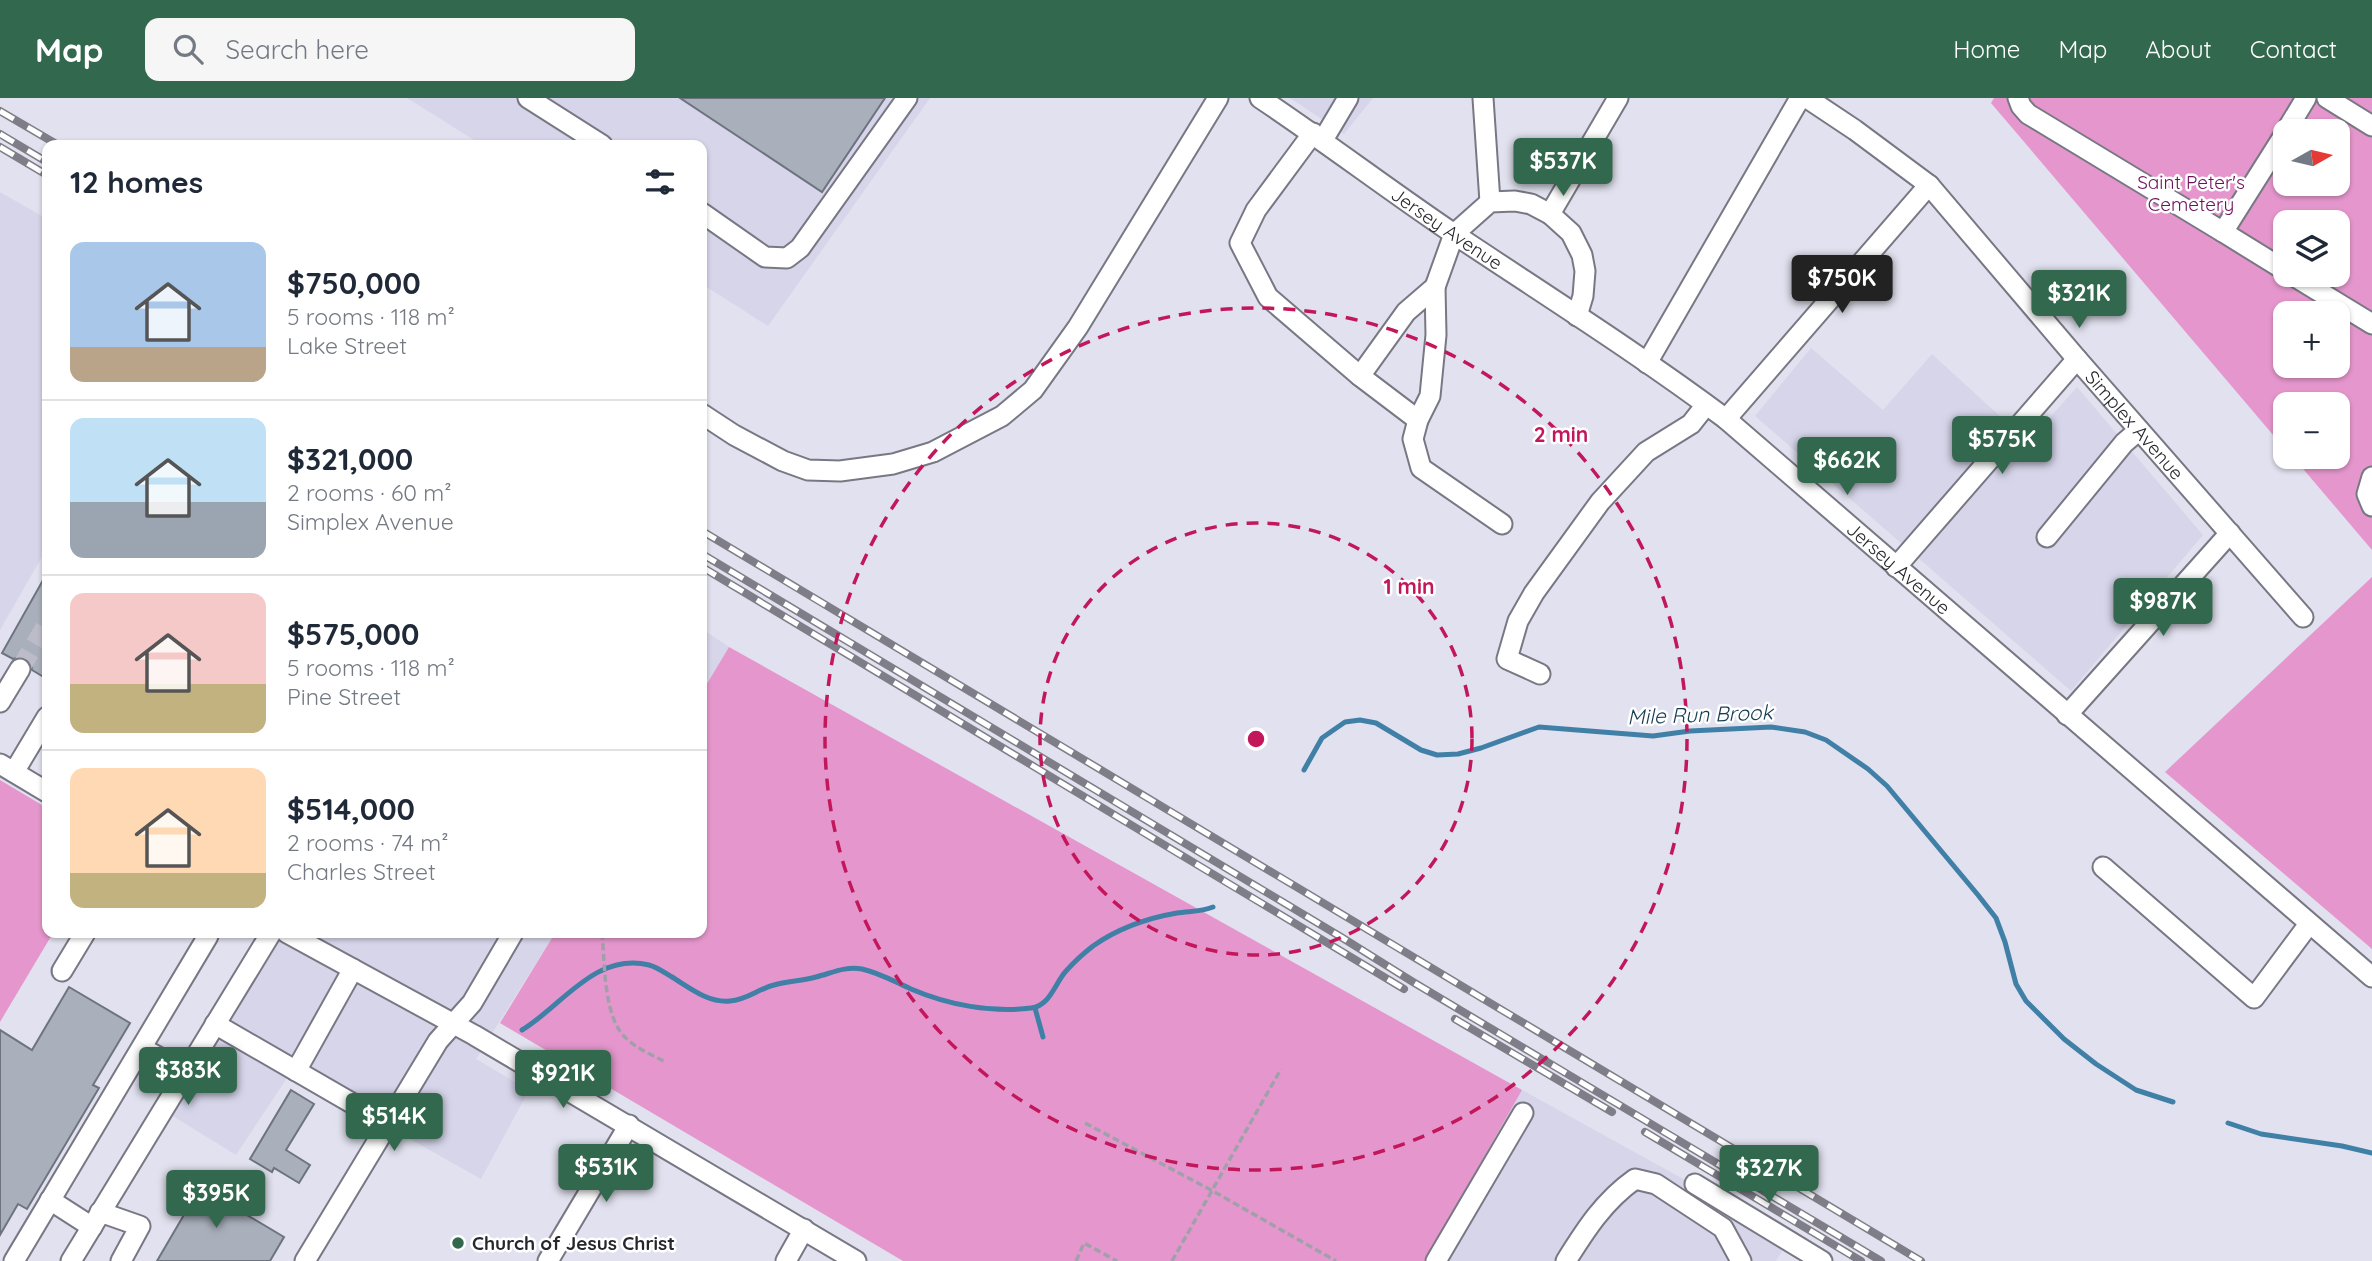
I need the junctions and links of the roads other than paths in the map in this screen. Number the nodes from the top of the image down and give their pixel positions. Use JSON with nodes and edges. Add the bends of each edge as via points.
{"nodes":[{"id":1,"x":528,"y":98,"type":"edge"},
{"id":2,"x":907,"y":98,"type":"edge"},
{"id":3,"x":1218,"y":98,"type":"edge"},
{"id":4,"x":1260,"y":98,"type":"edge"},
{"id":5,"x":1348,"y":98,"type":"edge"},
{"id":6,"x":1483,"y":98,"type":"edge"},
{"id":7,"x":1618,"y":98,"type":"edge"},
{"id":8,"x":1800,"y":98,"type":"edge"},
{"id":9,"x":1807,"y":98,"type":"edge"},
{"id":10,"x":2018,"y":98,"type":"edge"},
{"id":11,"x":2306,"y":98,"type":"edge"},
{"id":12,"x":2327,"y":98,"type":"edge"},
{"id":13,"x":2294,"y":119,"type":"edge"},
{"id":14,"x":2372,"y":126,"type":"edge"},
{"id":15,"x":1318,"y":137,"type":"junction"},
{"id":16,"x":594,"y":140,"type":"edge"},
{"id":17,"x":2273,"y":153,"type":"edge"},
{"id":18,"x":1929,"y":185,"type":"junction"},
{"id":19,"x":1490,"y":202,"type":"junction"},
{"id":20,"x":1550,"y":214,"type":"junction"},
{"id":21,"x":707,"y":216,"type":"edge"},
{"id":22,"x":2223,"y":232,"type":"junction"},
{"id":23,"x":1454,"y":234,"type":"junction"},
{"id":24,"x":2273,"y":263,"type":"edge"},
{"id":25,"x":2312,"y":287,"type":"edge"},
{"id":26,"x":1435,"y":288,"type":"junction"},
{"id":27,"x":1577,"y":316,"type":"junction"},
{"id":28,"x":2372,"y":324,"type":"edge"},
{"id":29,"x":2077,"y":359,"type":"junction"},
{"id":30,"x":1647,"y":363,"type":"junction"},
{"id":31,"x":1360,"y":376,"type":"junction"},
{"id":32,"x":1706,"y":404,"type":"junction"},
{"id":33,"x":707,"y":417,"type":"edge"},
{"id":34,"x":1726,"y":419,"type":"junction"},
{"id":35,"x":1418,"y":420,"type":"junction"},
{"id":36,"x":2139,"y":430,"type":"junction"},
{"id":37,"x":2372,"y":477,"type":"edge"},
{"id":38,"x":2372,"y":506,"type":"edge"},
{"id":39,"x":1502,"y":524,"type":"dead end"},
{"id":40,"x":2230,"y":533,"type":"junction"},
{"id":41,"x":2047,"y":537,"type":"dead end"},
{"id":42,"x":1896,"y":567,"type":"junction"},
{"id":43,"x":2303,"y":617,"type":"dead end"},
{"id":44,"x":20,"y":669,"type":"tunnel mouth"},
{"id":45,"x":1541,"y":674,"type":"dead end"},
{"id":46,"x":0,"y":702,"type":"edge"},
{"id":47,"x":2067,"y":715,"type":"junction"},
{"id":48,"x":42,"y":723,"type":"edge"},
{"id":49,"x":7,"y":768,"type":"edge"},
{"id":50,"x":42,"y":789,"type":"edge"},
{"id":51,"x":2103,"y":867,"type":"dead end"},
{"id":52,"x":2309,"y":924,"type":"junction"},
{"id":53,"x":82,"y":938,"type":"edge"},
{"id":54,"x":207,"y":938,"type":"edge"},
{"id":55,"x":268,"y":938,"type":"edge"},
{"id":56,"x":295,"y":938,"type":"edge"},
{"id":57,"x":510,"y":938,"type":"edge"},
{"id":58,"x":353,"y":969,"type":"junction"},
{"id":59,"x":62,"y":971,"type":"dead end"},
{"id":60,"x":2372,"y":977,"type":"edge"},
{"id":61,"x":453,"y":1023,"type":"junction"},
{"id":62,"x":215,"y":1024,"type":"junction"},
{"id":63,"x":142,"y":1048,"type":"junction"},
{"id":64,"x":296,"y":1071,"type":"junction"},
{"id":65,"x":186,"y":1072,"type":"junction"},
{"id":66,"x":1522,"y":1113,"type":"dead end"},
{"id":67,"x":388,"y":1124,"type":"junction"},
{"id":68,"x":629,"y":1125,"type":"junction"},
{"id":69,"x":1695,"y":1184,"type":"dead end"},
{"id":70,"x":50,"y":1200,"type":"junction"},
{"id":71,"x":96,"y":1219,"type":"junction"},
{"id":72,"x":804,"y":1229,"type":"junction"},
{"id":73,"x":14,"y":1261,"type":"edge"},
{"id":74,"x":71,"y":1261,"type":"edge"},
{"id":75,"x":121,"y":1261,"type":"edge"},
{"id":76,"x":305,"y":1261,"type":"edge"},
{"id":77,"x":548,"y":1261,"type":"edge"},
{"id":78,"x":786,"y":1261,"type":"edge"},
{"id":79,"x":856,"y":1261,"type":"edge"},
{"id":80,"x":1436,"y":1261,"type":"edge"},
{"id":81,"x":1566,"y":1261,"type":"edge"},
{"id":82,"x":1741,"y":1261,"type":"edge"},
{"id":83,"x":1822,"y":1261,"type":"edge"}],
"edges":[{"from":1,"to":16,"type":"street"},
{"from":2,"to":21,"type":"street","via":[[800,248],[787,258],[765,257]]},
{"from":3,"to":33,"type":"street","via":[[1078,327],[1033,390],[1002,416],[933,452],[893,464],[840,471],[808,470],[783,461]]},
{"from":4,"to":15,"type":"street","name":"Jersey Avenue"},
{"from":5,"to":15,"type":"street"},
{"from":6,"to":19,"type":"street"},
{"from":7,"to":20,"type":"street"},
{"from":8,"to":30,"type":"street"},
{"from":9,"to":18,"type":"street","name":"Simplex Avenue"},
{"from":10,"to":22,"type":"street","via":[[2028,114]]},
{"from":11,"to":13,"type":"street"},
{"from":12,"to":14,"type":"street"},
{"from":15,"to":23,"type":"street","name":"Jersey Avenue"},
{"from":15,"to":31,"type":"street","via":[[1256,210],[1240,243],[1268,297]]},
{"from":17,"to":22,"type":"street"},
{"from":18,"to":29,"type":"street","name":"Simplex Avenue"},
{"from":18,"to":34,"type":"street"},
{"from":19,"to":20,"type":"street","via":[[1523,202]]},
{"from":19,"to":23,"type":"street"},
{"from":20,"to":27,"type":"street","via":[[1571,233],[1582,255],[1585,280]]},
{"from":22,"to":24,"type":"street"},
{"from":23,"to":26,"type":"street"},
{"from":23,"to":27,"type":"street","name":"Jersey Avenue"},
{"from":25,"to":28,"type":"street"},
{"from":26,"to":31,"type":"street","via":[[1406,312]]},
{"from":26,"to":35,"type":"street","via":[[1430,396]]},
{"from":27,"to":30,"type":"street","name":"Jersey Avenue"},
{"from":29,"to":36,"type":"street","name":"Simplex Avenue"},
{"from":29,"to":42,"type":"street"},
{"from":30,"to":32,"type":"street","name":"Jersey Avenue"},
{"from":31,"to":35,"type":"street"},
{"from":32,"to":34,"type":"street","name":"Jersey Avenue"},
{"from":32,"to":45,"type":"street","via":[[1691,424],[1646,452],[1624,474],[1534,593],[1518,621],[1507,659]]},
{"from":34,"to":42,"type":"street","name":"Jersey Avenue"},
{"from":35,"to":39,"type":"street","via":[[1413,439],[1421,468]]},
{"from":36,"to":40,"type":"street","name":"Simplex Avenue"},
{"from":36,"to":41,"type":"street"},
{"from":37,"to":38,"type":"street","via":[[2367,494]]},
{"from":40,"to":43,"type":"street","name":"Simplex Avenue"},
{"from":40,"to":47,"type":"street"},
{"from":42,"to":47,"type":"street","name":"Jersey Avenue"},
{"from":44,"to":46,"type":"street"},
{"from":47,"to":52,"type":"street","name":"Jersey Avenue"},
{"from":48,"to":49,"type":"street"},
{"from":49,"to":50,"type":"street"},
{"from":51,"to":52,"type":"street","via":[[2254,998]]},
{"from":52,"to":60,"type":"street","name":"Jersey Avenue"},
{"from":53,"to":59,"type":"street"},
{"from":54,"to":63,"type":"street"},
{"from":55,"to":62,"type":"street"},
{"from":56,"to":58,"type":"street"},
{"from":57,"to":61,"type":"street","via":[[472,1003]]},
{"from":58,"to":61,"type":"street"},
{"from":58,"to":64,"type":"street"},
{"from":61,"to":67,"type":"street"},
{"from":61,"to":68,"type":"street"},
{"from":62,"to":64,"type":"street"},
{"from":62,"to":65,"type":"street"},
{"from":63,"to":65,"type":"street"},
{"from":63,"to":70,"type":"street"},
{"from":64,"to":67,"type":"street"},
{"from":65,"to":71,"type":"street"},
{"from":66,"to":80,"type":"street"},
{"from":67,"to":76,"type":"street"},
{"from":68,"to":72,"type":"street"},
{"from":68,"to":77,"type":"street"},
{"from":69,"to":83,"type":"street"},
{"from":70,"to":71,"type":"street"},
{"from":70,"to":73,"type":"street"},
{"from":71,"to":74,"type":"street"},
{"from":71,"to":75,"type":"street","via":[[140,1226]]},
{"from":72,"to":78,"type":"street"},
{"from":72,"to":79,"type":"street"},
{"from":81,"to":82,"type":"street","via":[[1593,1218],[1635,1179],[1656,1184],[1723,1228]]}]}
